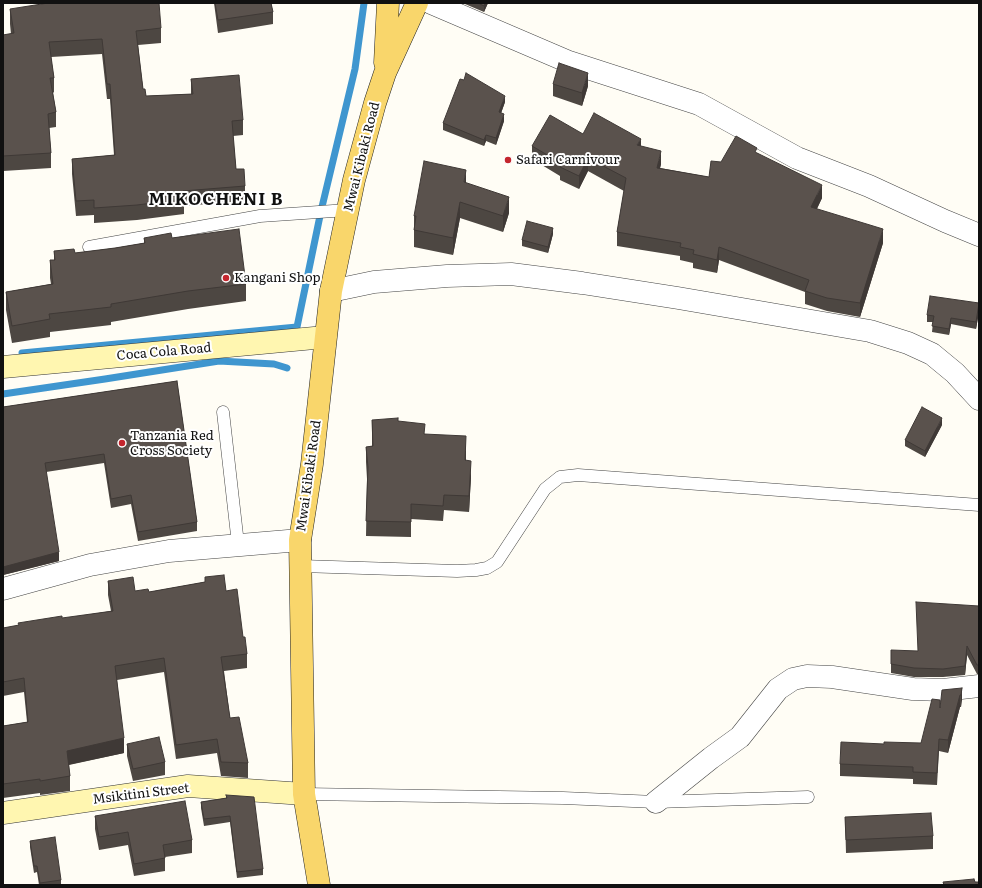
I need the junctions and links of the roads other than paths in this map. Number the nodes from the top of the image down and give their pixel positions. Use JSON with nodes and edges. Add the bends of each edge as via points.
{"nodes":[{"id":1,"x":388,"y":3,"type":"edge"},
{"id":2,"x":417,"y":3,"type":"edge"},
{"id":3,"x":431,"y":3,"type":"edge"},
{"id":4,"x":385,"y":73,"type":"junction"},
{"id":5,"x":348,"y":210,"type":"junction"},
{"id":6,"x":979,"y":235,"type":"edge"},
{"id":7,"x":89,"y":247,"type":"dead end"},
{"id":8,"x":331,"y":291,"type":"junction"},
{"id":9,"x":325,"y":337,"type":"junction"},
{"id":10,"x":3,"y":367,"type":"edge"},
{"id":11,"x":979,"y":399,"type":"edge"},
{"id":12,"x":223,"y":412,"type":"dead end"},
{"id":13,"x":979,"y":505,"type":"edge"},
{"id":14,"x":300,"y":540,"type":"junction"},
{"id":15,"x":238,"y":544,"type":"junction"},
{"id":16,"x":301,"y":566,"type":"junction"},
{"id":17,"x":3,"y":589,"type":"edge"},
{"id":18,"x":979,"y":686,"type":"edge"},
{"id":19,"x":304,"y":794,"type":"junction"},
{"id":20,"x":808,"y":796,"type":"dead end"},
{"id":21,"x":656,"y":802,"type":"junction"},
{"id":22,"x":3,"y":813,"type":"edge"},
{"id":23,"x":319,"y":885,"type":"edge"}],
"edges":[{"from":1,"to":4,"type":"main road","name":"Mwai Kibaki Road"},
{"from":2,"to":4,"type":"main road","name":"Mwai Kibaki Road"},
{"from":3,"to":6,"type":"street","via":[[569,62],[699,104],[797,158],[869,186]]},
{"from":4,"to":5,"type":"main road","name":"Mwai Kibaki Road","via":[[354,180]]},
{"from":5,"to":7,"type":"lane","via":[[260,216]]},
{"from":5,"to":8,"type":"main road","name":"Mwai Kibaki Road"},
{"from":8,"to":9,"type":"main road","name":"Mwai Kibaki Road"},
{"from":8,"to":11,"type":"street","via":[[374,282],[511,274],[678,298],[870,331],[908,343],[932,354],[955,373]]},
{"from":9,"to":10,"type":"main road","name":"Coca Cola Road"},
{"from":9,"to":14,"type":"main road","name":"Mwai Kibaki Road","via":[[312,464]]},
{"from":12,"to":15,"type":"lane"},
{"from":13,"to":16,"type":"lane","via":[[578,475],[560,477],[544,489],[497,562],[487,568],[457,571]]},
{"from":14,"to":15,"type":"street"},
{"from":14,"to":16,"type":"main road","name":"Mwai Kibaki Road"},
{"from":15,"to":17,"type":"street","via":[[169,551],[90,565]]},
{"from":16,"to":19,"type":"main road","name":"Mwai Kibaki Road"},
{"from":18,"to":21,"type":"street","via":[[943,690],[913,689],[832,677],[807,676],[794,679],[778,689],[740,737]]},
{"from":19,"to":21,"type":"lane"},
{"from":19,"to":22,"type":"main road","name":"Msikitini Street","via":[[188,786]]},
{"from":19,"to":23,"type":"main road","name":"Mwai Kibaki Road"},
{"from":20,"to":21,"type":"lane"}]}
